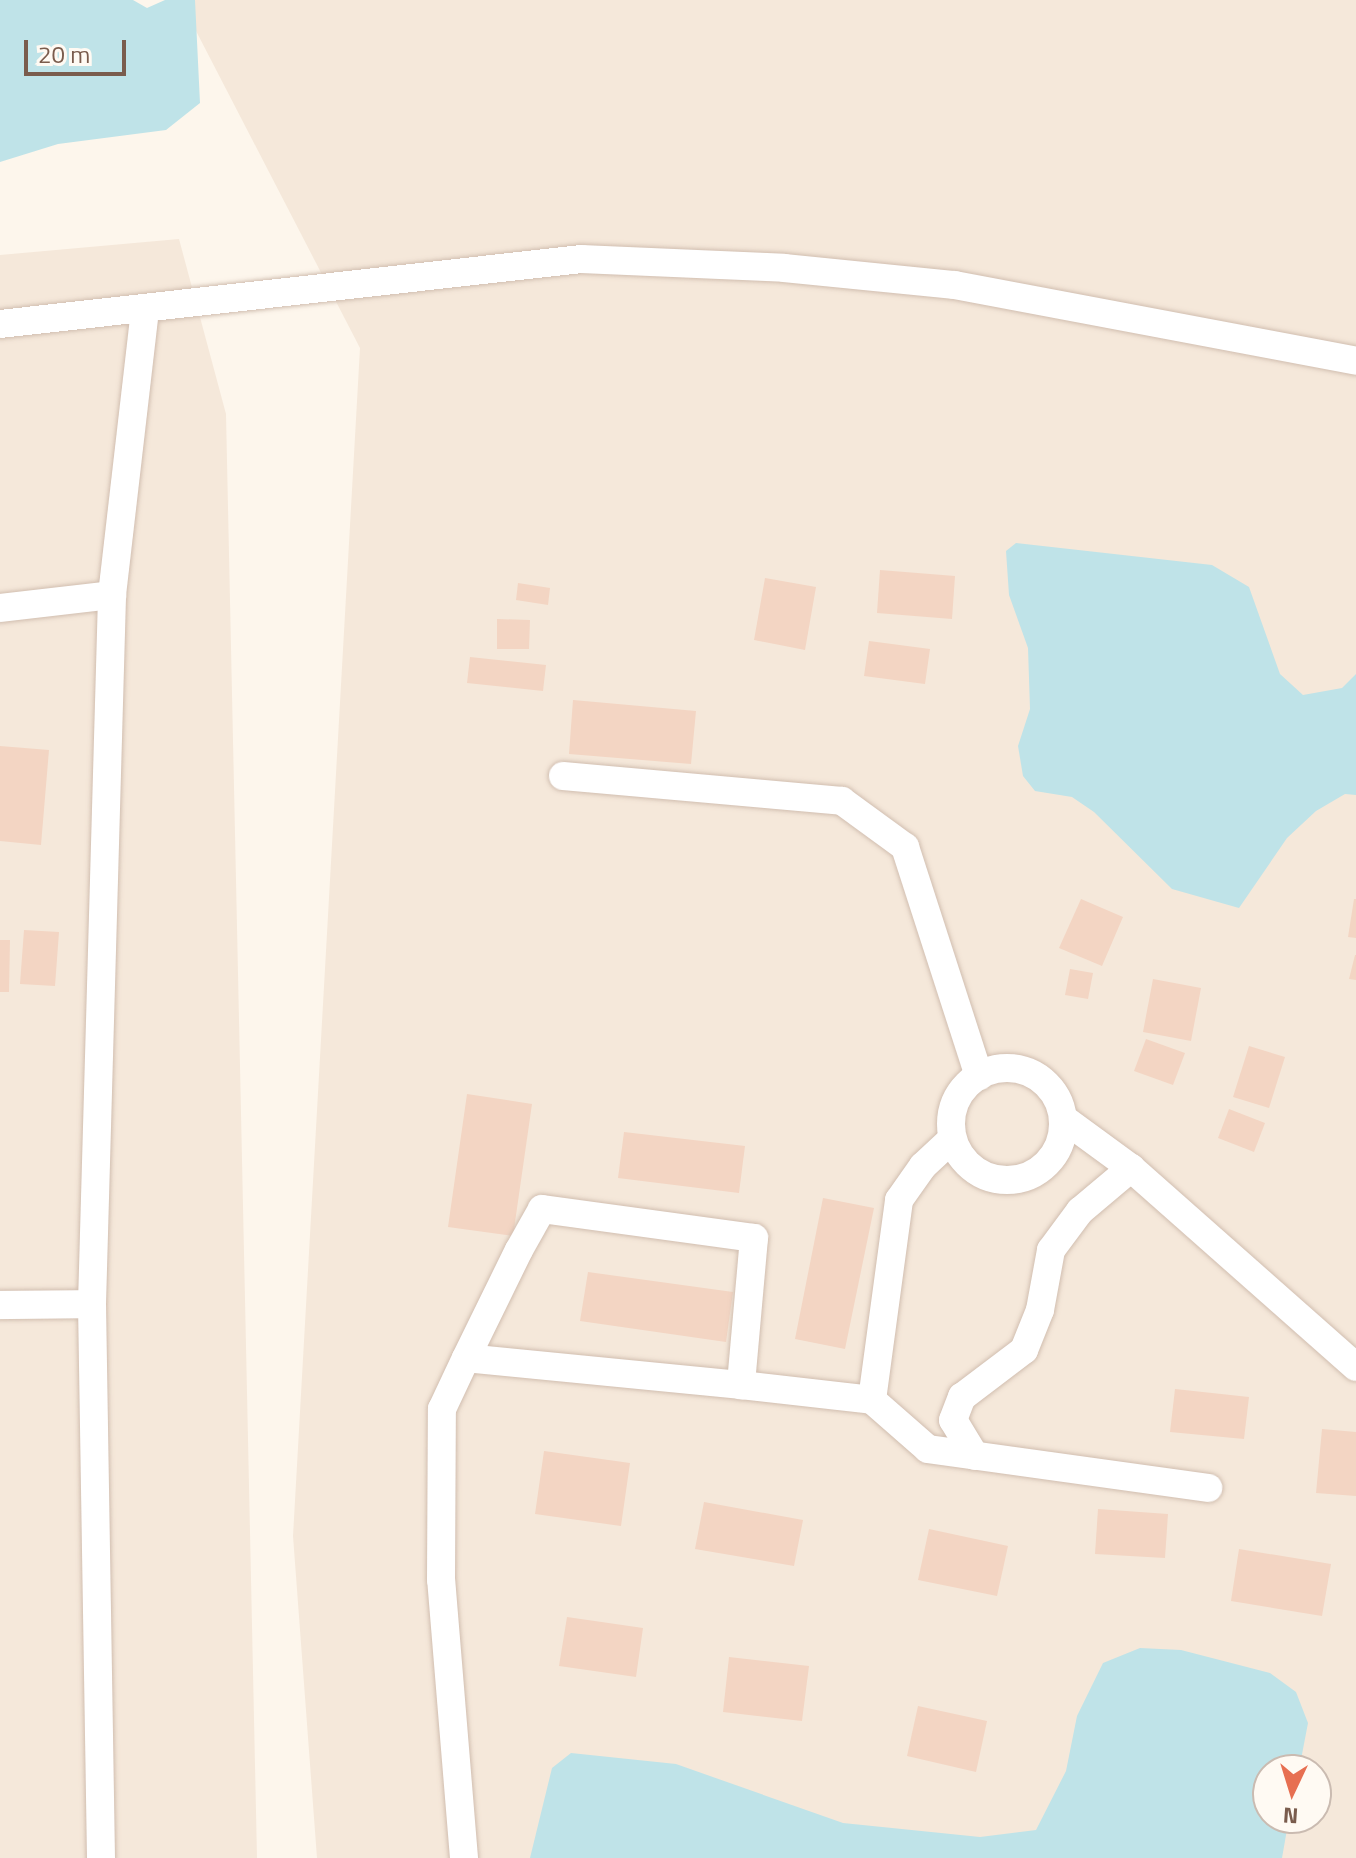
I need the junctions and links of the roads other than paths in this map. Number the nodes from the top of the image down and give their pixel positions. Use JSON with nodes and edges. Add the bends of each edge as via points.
{"nodes":[{"id":1,"x":145,"y":309,"type":"junction"},
{"id":2,"x":0,"y":324,"type":"edge"},
{"id":3,"x":1356,"y":361,"type":"edge"},
{"id":4,"x":112,"y":595,"type":"junction"},
{"id":5,"x":0,"y":608,"type":"edge"},
{"id":6,"x":563,"y":776,"type":"dead end"},
{"id":7,"x":979,"y":1076,"type":"junction"},
{"id":8,"x":1064,"y":1119,"type":"junction"},
{"id":9,"x":952,"y":1139,"type":"junction"},
{"id":10,"x":1131,"y":1168,"type":"junction"},
{"id":11,"x":92,"y":1304,"type":"junction"},
{"id":12,"x":0,"y":1305,"type":"edge"},
{"id":13,"x":466,"y":1358,"type":"junction"},
{"id":14,"x":1356,"y":1367,"type":"edge"},
{"id":15,"x":741,"y":1385,"type":"junction"},
{"id":16,"x":872,"y":1400,"type":"junction"},
{"id":17,"x":975,"y":1456,"type":"junction"},
{"id":18,"x":1208,"y":1488,"type":"dead end"},
{"id":19,"x":101,"y":1858,"type":"edge"},
{"id":20,"x":464,"y":1858,"type":"edge"}],
"edges":[{"from":1,"to":2,"type":"street"},
{"from":1,"to":3,"type":"street","via":[[581,259],[753,266],[955,285]]},
{"from":1,"to":4,"type":"street"},
{"from":4,"to":5,"type":"street"},
{"from":4,"to":11,"type":"street"},
{"from":6,"to":7,"type":"street","via":[[842,801],[905,847]]},
{"from":7,"to":8,"type":"street","via":[[997,1069],[1033,1074],[1059,1101]]},
{"from":7,"to":9,"type":"street","via":[[955,1102]]},
{"from":8,"to":9,"type":"street","via":[[1055,1155],[1027,1177],[1008,1181],[973,1170]]},
{"from":8,"to":10,"type":"street"},
{"from":9,"to":16,"type":"street","via":[[923,1166],[899,1200]]},
{"from":10,"to":14,"type":"street"},
{"from":10,"to":17,"type":"street","via":[[1080,1211],[1051,1250],[1040,1310],[1024,1350],[962,1397],[953,1420]]},
{"from":11,"to":12,"type":"street"},
{"from":11,"to":19,"type":"street"},
{"from":13,"to":15,"type":"street"},
{"from":13,"to":15,"type":"street","via":[[542,1209],[754,1238]]},
{"from":13,"to":20,"type":"street","via":[[442,1409],[441,1580]]},
{"from":15,"to":16,"type":"street"},
{"from":16,"to":17,"type":"street","via":[[928,1449]]},
{"from":17,"to":18,"type":"street"}]}
